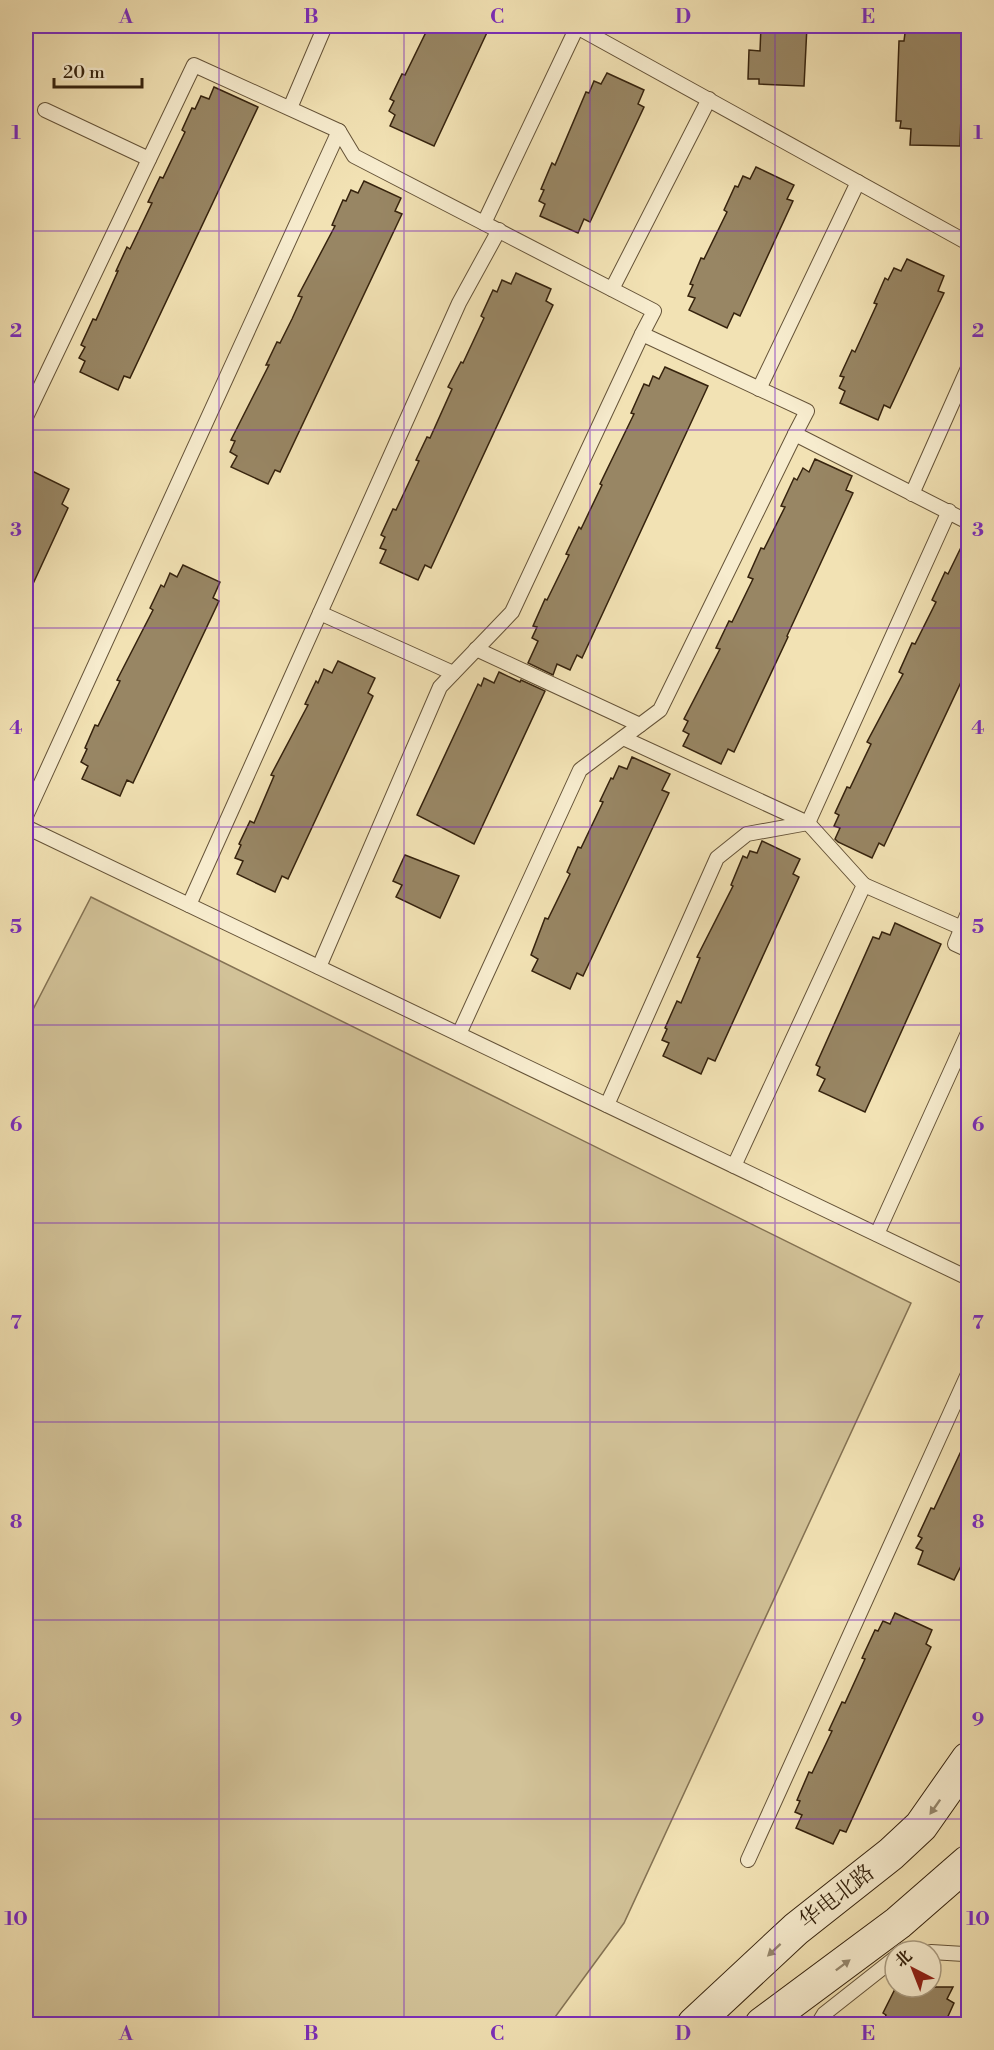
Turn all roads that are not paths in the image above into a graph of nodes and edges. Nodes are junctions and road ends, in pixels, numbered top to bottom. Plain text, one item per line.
1 (325, 26) edge
2 (709, 99) junction
3 (290, 108) junction
4 (45, 110) dead end
5 (339, 131) junction
6 (149, 159) junction
7 (858, 182) junction
8 (484, 223) junction
9 (499, 230) junction
10 (969, 243) edge
11 (612, 289) junction
12 (642, 334) junction
13 (969, 368) edge
14 (759, 389) junction
15 (26, 417) edge
16 (795, 434) junction
17 (912, 494) junction
18 (949, 511) junction
19 (969, 522) edge
20 (320, 613) junction
21 (476, 649) junction
22 (453, 673) junction
23 (640, 725) junction
24 (623, 738) junction
25 (26, 816) edge
26 (808, 823) junction
27 (26, 827) edge
28 (864, 885) junction
29 (189, 905) junction
30 (969, 914) edge
31 (962, 928) junction
32 (969, 950) edge
33 (319, 967) junction
34 (969, 1033) edge
35 (459, 1034) junction
36 (607, 1105) junction
37 (734, 1166) junction
38 (877, 1234) junction
39 (969, 1278) edge
40 (969, 1374) edge
41 (969, 1759) edge
42 (748, 1860) dead end
43 (969, 1862) edge
44 (943, 1953) edge
45 (969, 1957) edge
46 (883, 1967) edge
47 (694, 2025) edge
48 (762, 2025) edge
49 (818, 2025) edge

1 - 3 lane
2 - 7 lane
2 - 8 lane
2 - 11 lane
3 - 5 lane
3 - 6 lane
4 - 6 lane
5 - 8 lane
5 - 25 lane
6 - 15 lane
7 - 10 lane
7 - 14 lane
8 - 9 lane
9 - 11 lane
9 - 20 lane
11 - 12 lane
12 - 14 lane
12 - 21 lane
13 - 17 lane
14 - 16 lane
16 - 17 lane
16 - 23 lane
17 - 18 lane
18 - 19 lane
18 - 26 lane
20 - 22 lane
20 - 29 lane
21 - 22 lane
21 - 23 lane
22 - 33 lane
23 - 24 lane
24 - 26 lane
24 - 35 lane
26 - 28 lane
26 - 36 lane
27 - 29 lane
28 - 31 lane
28 - 37 lane
29 - 33 lane
30 - 31 lane
31 - 32 lane
33 - 35 lane
34 - 38 lane
35 - 36 lane
36 - 37 lane
37 - 38 lane
38 - 39 lane
40 - 42 lane
41 -> 47 main road, 华电北路
48 -> 43 main road
44 - 45 lane
46 - 49 lane

